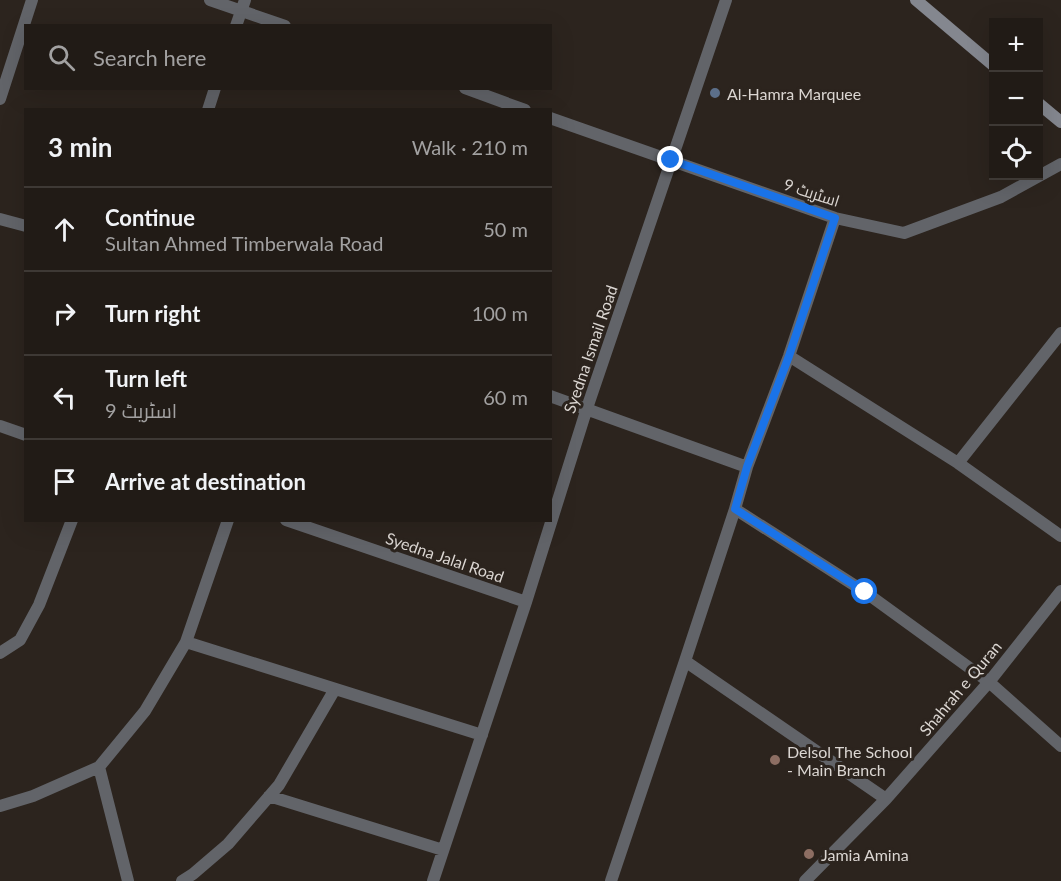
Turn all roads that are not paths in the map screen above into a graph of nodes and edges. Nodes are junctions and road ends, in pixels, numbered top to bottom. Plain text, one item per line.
1 (32, 0) edge
2 (210, 0) edge
3 (726, 0) edge
4 (916, 0) edge
5 (243, 5) edge
6 (24, 24) edge
7 (237, 24) edge
8 (281, 24) edge
9 (24, 25) edge
10 (989, 63) edge
11 (214, 90) edge
12 (470, 90) edge
13 (0, 99) edge
14 (1043, 107) edge
15 (209, 108) edge
16 (520, 108) edge
17 (552, 119) edge
18 (1061, 122) edge
19 (671, 160) junction
20 (1061, 164) edge
21 (835, 218) junction
22 (0, 219) edge
23 (24, 225) edge
24 (1061, 333) edge
25 (789, 356) junction
26 (552, 397) edge
27 (587, 408) junction
28 (0, 426) edge
29 (24, 434) edge
30 (958, 463) junction
31 (747, 467) junction
32 (735, 509) junction
33 (552, 519) edge
34 (71, 522) edge
35 (227, 522) edge
36 (292, 522) edge
37 (551, 522) edge
38 (1061, 536) edge
39 (1061, 591) edge
40 (526, 602) junction
41 (186, 642) junction
42 (0, 653) edge
43 (685, 662) junction
44 (988, 682) junction
45 (335, 689) junction
46 (482, 735) junction
47 (1061, 746) edge
48 (99, 767) junction
49 (269, 796) junction
50 (886, 799) junction
51 (0, 806) edge
52 (443, 850) junction
53 (128, 881) edge
54 (182, 881) edge
55 (433, 881) edge
56 (611, 881) edge
57 (805, 881) edge

1 - 6 street
2 - 5 street
3 - 19 street, Syedna Ismail Road
4 - 10 street
5 - 7 street
5 - 8 street
9 - 13 street
11 - 15 street
12 - 16 street
14 - 18 street
17 - 19 street, اسٹریٹ 9
19 - 21 street, اسٹریٹ 9
19 - 27 street, Syedna Ismail Road
20 - 21 street, اسٹریٹ 9
21 - 25 street
22 - 23 street
24 - 30 street
25 - 30 street
25 - 31 street
26 - 27 street
27 - 31 street
27 - 33 street, Syedna Ismail Road
28 - 29 street
30 - 38 street
31 - 32 street
32 - 43 street
32 - 44 street
34 - 42 street
35 - 41 street
36 - 40 street, Syedna Jalal Road
37 - 40 street, Syedna Ismail Road
39 - 44 street, Shahrah e Quran
40 - 46 street, Syedna Ismail Road
41 - 45 street
41 - 48 street
43 - 50 street
43 - 56 street
44 - 47 street
44 - 50 street, Shahrah e Quran
45 - 46 street
45 - 49 street
46 - 52 street, Syedna Ismail Road
48 - 51 street
48 - 53 street
49 - 52 street
49 - 54 street
50 - 57 street, Shahrah e Quran
52 - 55 street, Syedna Ismail Road

